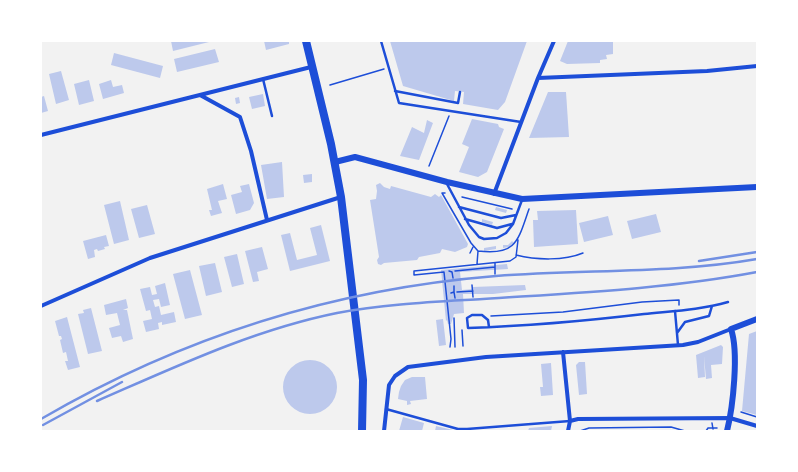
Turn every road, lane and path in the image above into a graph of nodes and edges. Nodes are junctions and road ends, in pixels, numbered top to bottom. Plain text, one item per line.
1 (306, 41) edge
2 (381, 41) edge
3 (554, 41) edge
4 (757, 66) edge
5 (311, 67) junction
6 (387, 68) junction
7 (538, 78) junction
8 (263, 79) junction
9 (330, 85) dead end
10 (395, 91) junction
11 (460, 92) dead end
12 (200, 95) junction
13 (451, 111) junction
14 (272, 116) dead end
15 (521, 122) junction
16 (41, 135) edge
17 (335, 162) junction
18 (429, 166) dead end
19 (447, 182) junction
20 (757, 187) edge
21 (494, 194) junction
22 (341, 197) junction
23 (462, 197) dead end
24 (522, 199) junction
25 (459, 207) junction
26 (512, 209) dead end
27 (516, 215) junction
28 (465, 219) junction
29 (267, 220) junction
30 (513, 224) junction
31 (518, 240) dead end
32 (473, 247) dead end
33 (478, 251) dead end
34 (470, 253) dead end
35 (583, 253) dead end
36 (516, 254) junction
37 (495, 263) junction
38 (477, 264) junction
39 (495, 267) junction
40 (455, 271) dead end
41 (449, 272) dead end
42 (495, 274) dead end
43 (453, 278) dead end
44 (472, 285) dead end
45 (454, 286) dead end
46 (473, 291) junction
47 (454, 292) junction
48 (457, 292) dead end
49 (451, 293) dead end
50 (473, 297) dead end
51 (455, 298) dead end
52 (728, 302) dead end
53 (41, 306) edge
54 (712, 306) junction
55 (675, 311) junction
56 (680, 311) junction
57 (491, 316) dead end
58 (454, 318) dead end
59 (757, 319) edge
60 (462, 325) dead end
61 (489, 327) junction
62 (731, 329) junction
63 (677, 333) junction
64 (678, 345) junction
65 (463, 346) dead end
66 (455, 347) dead end
67 (450, 348) dead end
68 (563, 352) junction
69 (386, 409) junction
70 (741, 412) dead end
71 (757, 417) edge
72 (730, 418) junction
73 (570, 421) junction
74 (757, 426) edge
75 (717, 428) dead end
76 (467, 430) edge
77 (362, 431) edge
78 (384, 431) edge
79 (568, 431) edge
80 (580, 431) edge
81 (685, 431) edge
82 (706, 431) edge
83 (726, 431) edge

1 - 5 highway
2 - 6 lane
3 - 7 street
4 - 7 street
5 - 8 street
5 - 17 highway
6 - 9 path
6 - 10 lane
7 - 15 street
8 - 12 street
8 - 14 lane
10 - 11 lane
10 - 13 lane
12 - 16 street
12 - 29 street
13 - 15 lane
13 - 18 path
15 - 21 street
17 - 19 street
17 - 22 highway
19 - 21 street
19 - 25 lane
20 - 24 street
21 - 24 street
22 - 29 street
22 - 77 highway
23 - 26 path
24 - 27 lane
25 - 27 lane
25 - 28 lane
27 - 30 lane
28 - 30 lane
28 - 30 lane
29 - 53 street
31 - 36 path
32 - 34 path
33 - 38 path
35 - 36 path
36 - 37 path
37 - 38 path
37 - 39 path
38 - 67 path
39 - 40 path
39 - 42 path
41 - 43 path
44 - 46 path
45 - 47 path
46 - 48 path
46 - 50 path
47 - 49 path
47 - 51 path
52 - 54 lane
54 - 56 lane
54 - 63 lane
55 - 56 lane
55 - 61 lane
55 - 63 lane
56 - 57 path
58 - 66 path
59 - 62 street
60 - 65 path
61 - 61 lane
62 - 64 street
62 - 72 street
63 - 64 lane
64 - 68 street
68 - 69 street
68 - 73 street
69 - 76 lane
69 - 78 street
70 - 71 path
72 - 73 street
72 - 74 street
72 - 83 street
73 - 76 lane
73 - 79 street
75 - 82 path
80 - 81 path

